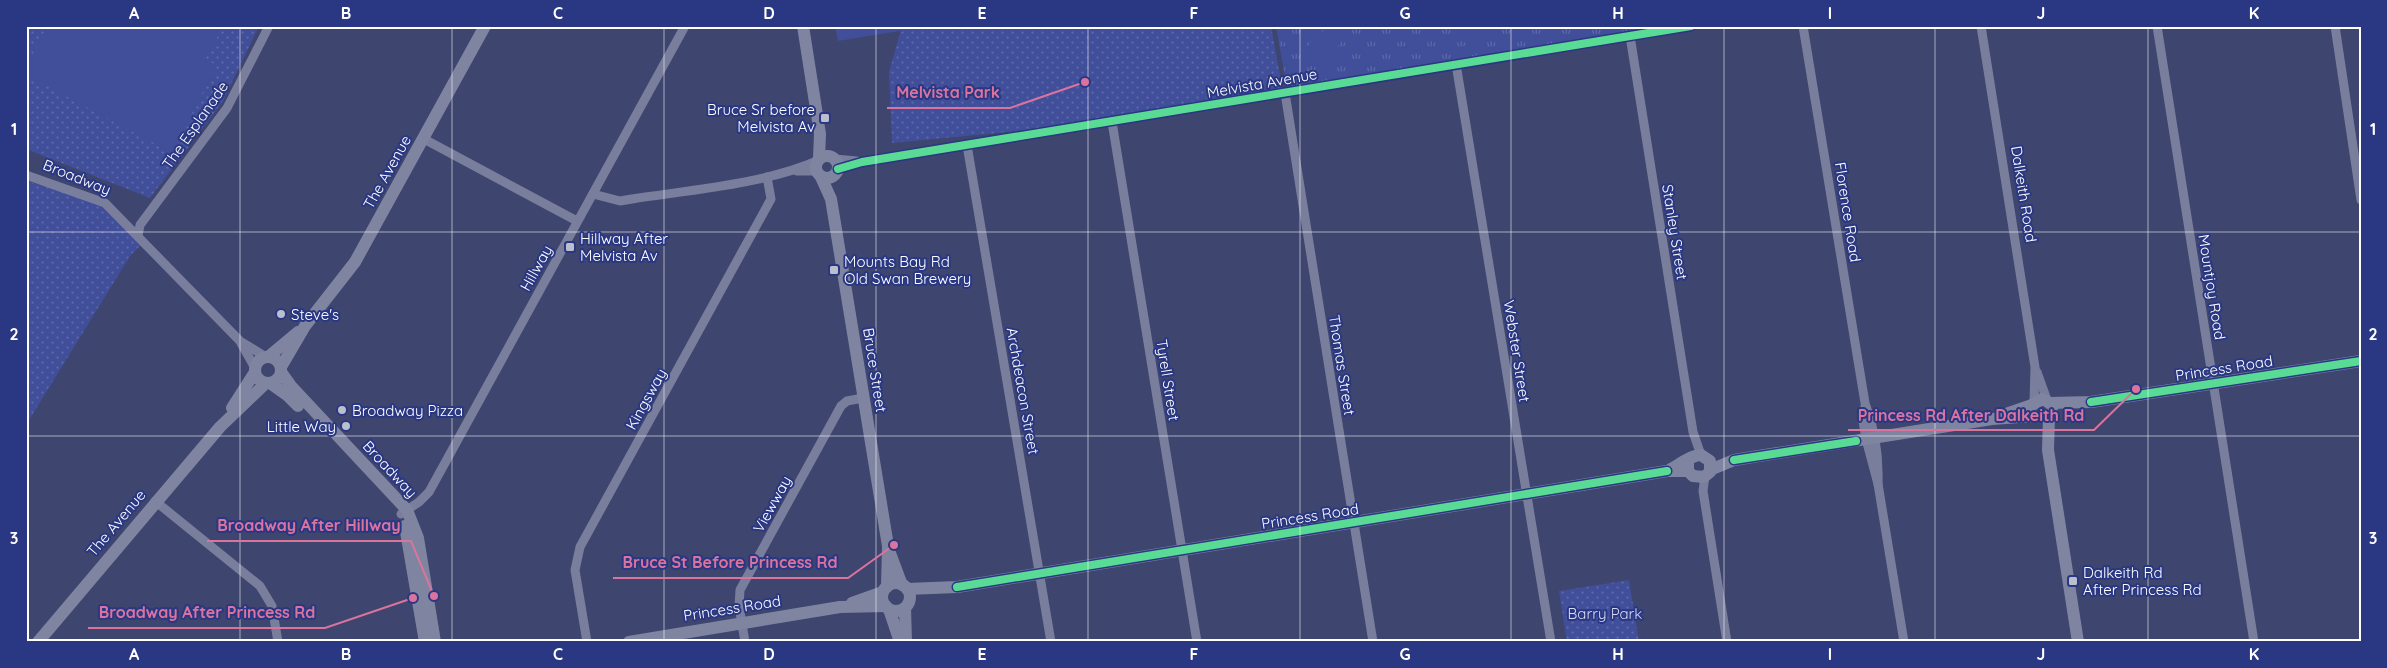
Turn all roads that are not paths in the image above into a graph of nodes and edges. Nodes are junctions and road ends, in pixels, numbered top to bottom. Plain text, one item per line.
1 (270, 26) edge
2 (485, 26) edge
3 (685, 26) edge
4 (803, 26) edge
5 (1691, 26) edge
6 (1803, 26) edge
7 (1981, 26) edge
8 (2156, 26) edge
9 (2335, 26) edge
10 (1630, 36) junction
11 (1456, 64) junction
12 (1284, 93) junction
13 (1112, 122) junction
14 (424, 139) junction
15 (967, 145) junction
16 (826, 166) junction
17 (26, 175) edge
18 (767, 177) junction
19 (593, 194) junction
20 (2361, 200) edge
21 (577, 220) junction
22 (138, 236) junction
23 (305, 326) junction
24 (240, 341) junction
25 (267, 357) junction
26 (2361, 361) edge
27 (255, 370) junction
28 (281, 370) junction
29 (268, 383) junction
30 (2213, 384) junction
31 (863, 398) junction
32 (2042, 410) junction
33 (220, 427) junction
34 (1870, 439) junction
35 (1698, 466) junction
36 (1527, 494) junction
37 (155, 502) junction
38 (404, 512) junction
39 (1353, 523) junction
40 (888, 546) junction
41 (1183, 551) junction
42 (1040, 574) junction
43 (905, 587) junction
44 (958, 587) junction
45 (885, 590) junction
46 (907, 605) junction
47 (840, 607) junction
48 (887, 608) junction
49 (742, 623) junction
50 (38, 642) edge
51 (278, 642) edge
52 (425, 642) edge
53 (435, 642) edge
54 (587, 642) edge
55 (629, 642) edge
56 (745, 642) edge
57 (900, 642) edge
58 (906, 642) edge
59 (1051, 642) edge
60 (1197, 642) edge
61 (1373, 642) edge
62 (1551, 642) edge
63 (1727, 642) edge
64 (1904, 642) edge
65 (2078, 642) edge
66 (2254, 642) edge

1 - 22 street, The Esplanade
2 - 14 street, The Avenue
3 - 19 street, Hillway
4 - 16 street, Bruce Street
5 - 10 street, Melvista Avenue
6 - 34 street, Florence Road
7 - 32 street, Dalkeith Road
8 - 30 street, Mountjoy Road
9 - 20 street
10 - 11 street, Melvista Avenue
10 - 35 street, Stanley Street
11 - 12 street, Melvista Avenue
11 - 36 street, Webster Street
12 - 13 street, Melvista Avenue
12 - 39 street, Thomas Street
13 - 15 street, Melvista Avenue
13 - 41 street, Tyrell Street
14 - 21 street
14 - 23 street, The Avenue
15 - 16 street, Melvista Avenue
15 - 42 street, Archdeacon Street
16 - 18 street, Melvista Avenue
16 - 31 street, Bruce Street
17 - 22 street, Broadway
18 - 19 street, Melvista Avenue
18 - 54 street, Kingsway
19 - 21 street, Hillway
21 - 38 street, Hillway
22 - 24 street, Broadway
23 - 25 street, The Avenue
23 - 28 street, The Avenue
24 - 25 street, Broadway
24 - 27 street, Broadway
25 - 27 street
25 - 28 street
26 - 30 street, Princess Road
27 - 29 street
27 - 33 street, The Avenue
28 - 29 street
28 - 38 street, Broadway
29 - 33 street, The Avenue
29 - 38 street, Broadway
30 - 32 street, Princess Road
30 - 66 street, Mountjoy Road
31 - 40 street, Bruce Street
31 - 49 street, Viewway
32 - 34 street, Princess Road
32 - 65 street, Dalkeith Road
33 - 37 street, The Avenue
34 - 35 street, Princess Road
34 - 64 street, Florence Road
35 - 36 street, Princess Road
35 - 63 street, Stanley Street
36 - 39 street, Princess Road
36 - 62 street, Webster Street
37 - 50 street, The Avenue
37 - 51 street
38 - 52 street, Broadway
38 - 53 street, Broadway
39 - 41 street, Princess Road
39 - 61 street, Thomas Street
40 - 43 street, Bruce Street
40 - 45 street, Bruce Street
41 - 42 street, Princess Road
41 - 60 street, Tyrell Street
42 - 44 street, Princess Road
42 - 59 street, Archdeacon Street
43 - 44 street, Princess Road
43 - 45 street
43 - 46 street
44 - 46 street, Princess Road
45 - 47 street, Princess Road
45 - 48 street
46 - 48 street
46 - 58 street
47 - 48 street, Princess Road
47 - 49 street, Princess Road
48 - 57 street
49 - 55 street, Princess Road
49 - 56 street, Viewway

